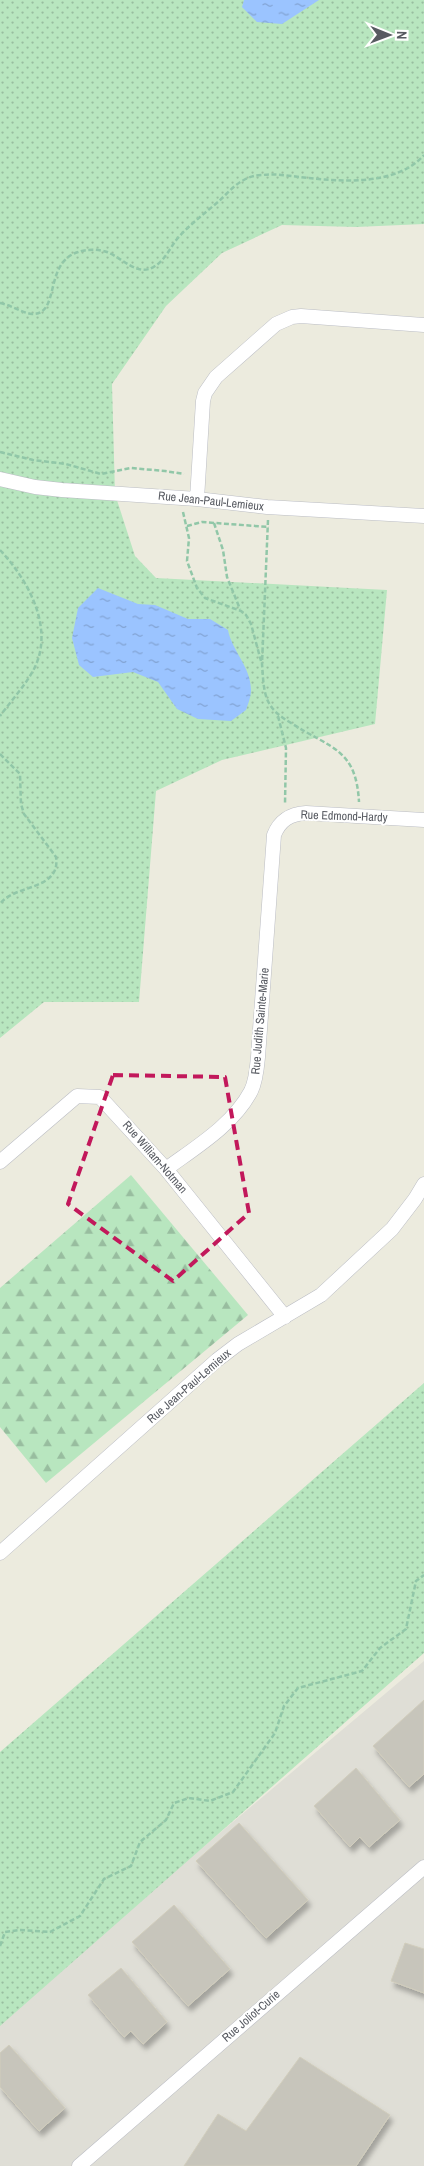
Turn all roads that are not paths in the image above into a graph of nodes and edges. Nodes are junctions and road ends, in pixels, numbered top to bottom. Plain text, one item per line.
1 (424, 325) edge
2 (0, 479) edge
3 (197, 498) junction
4 (424, 516) edge
5 (424, 820) edge
6 (274, 835) joint
7 (0, 1162) edge
8 (166, 1169) junction
9 (424, 1184) edge
10 (285, 1317) junction
11 (0, 1553) edge
12 (424, 1867) edge
13 (78, 2166) edge

1 - 3 street
2 - 3 street, Rue Jean-Paul-Lemieux
3 - 4 street, Rue Jean-Paul-Lemieux
5 - 6 street, Rue Edmond-Hardy
6 - 8 street, Rue Judith Sainte-Marie
7 - 8 street, Rue William-Notman
8 - 10 street, Rue William-Notman
9 - 10 street, Rue Jean-Paul-Lemieux
10 - 11 street, Rue Jean-Paul-Lemieux
12 - 13 street, Rue Joliot-Curie

